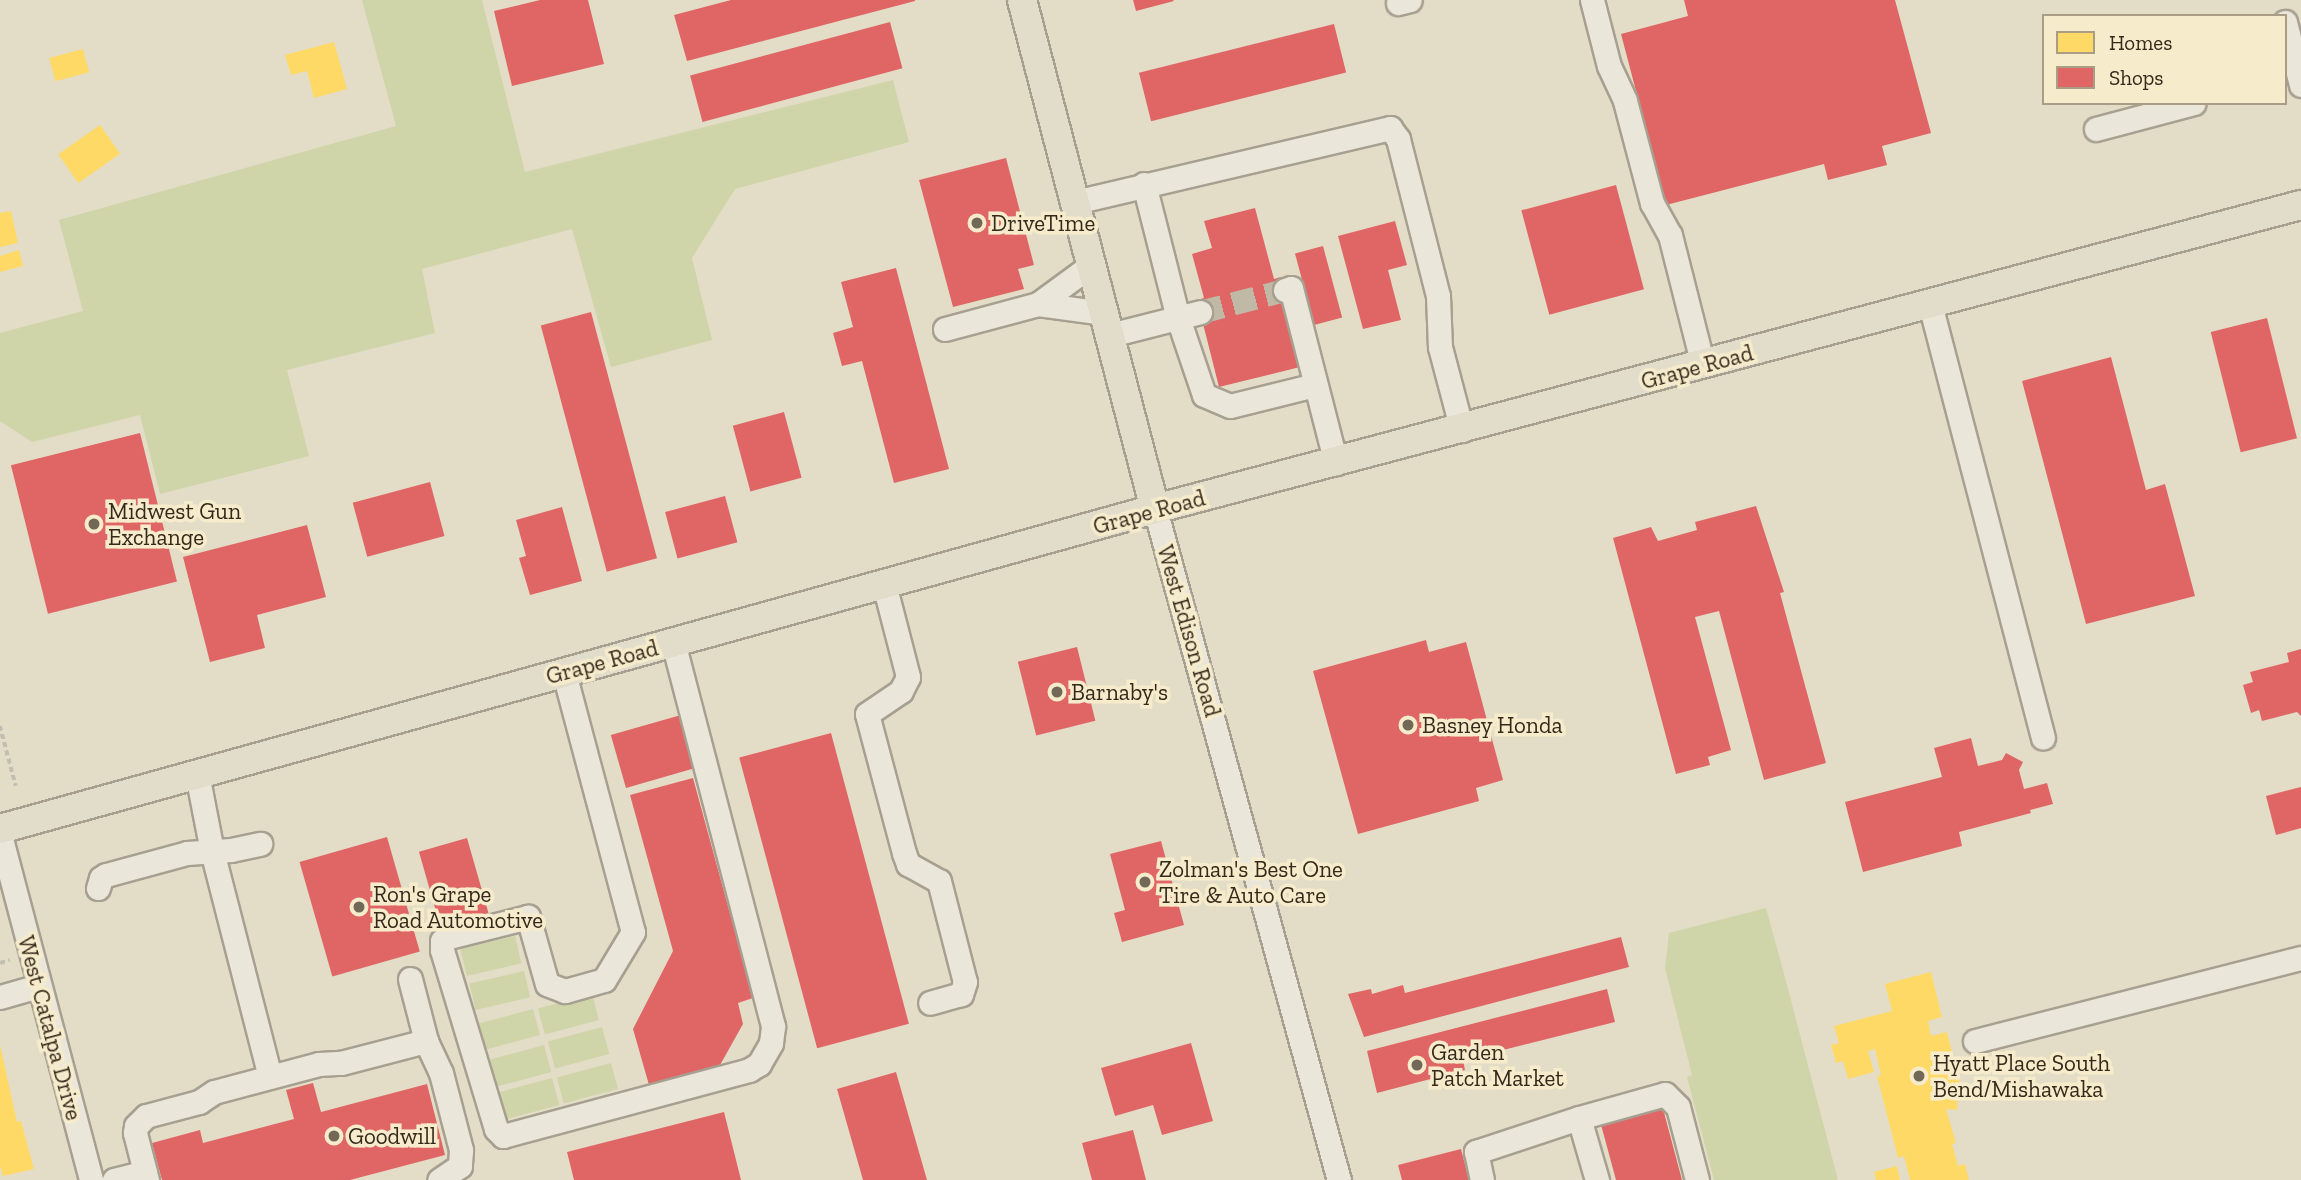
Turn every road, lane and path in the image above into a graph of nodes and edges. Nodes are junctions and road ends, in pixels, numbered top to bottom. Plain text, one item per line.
1 (1022, 0) edge
2 (1592, 0) edge
3 (2287, 32) edge
4 (2296, 79) edge
5 (2186, 105) edge
6 (2095, 129) dead end
7 (1144, 184) junction
8 (1075, 202) junction
9 (2301, 205) edge
10 (1091, 265) junction
11 (1285, 290) dead end
12 (1038, 304) junction
13 (1930, 304) junction
14 (1189, 315) junction
15 (1107, 324) junction
16 (945, 329) dead end
17 (1703, 365) junction
18 (1315, 385) junction
19 (1462, 430) junction
20 (1336, 463) junction
21 (1155, 509) junction
22 (884, 584) junction
23 (673, 643) junction
24 (564, 673) junction
25 (0, 726) edge
26 (2043, 738) dead end
27 (197, 774) junction
28 (16, 786) dead end
29 (0, 829) edge
30 (0, 835) edge
31 (260, 844) dead end
32 (212, 851) junction
33 (98, 888) dead end
34 (2301, 958) edge
35 (10, 960) dead end
36 (0, 962) edge
37 (410, 979) dead end
38 (38, 986) junction
39 (0, 997) edge
40 (930, 1003) dead end
41 (426, 1041) junction
42 (1975, 1041) dead end
43 (270, 1077) junction
44 (1579, 1118) junction
45 (146, 1176) edge
46 (91, 1180) edge
47 (114, 1180) edge
48 (439, 1180) edge
49 (1339, 1180) edge
50 (1482, 1180) edge
51 (1597, 1180) edge
52 (1697, 1180) edge

1 - 8 main road, West Edison Road
2 - 17 street
3 - 4 street
5 - 6 street
7 - 8 street
7 - 14 street
7 - 19 street
8 - 10 main road, West Edison Road
9 - 13 main road, Grape Road
10 - 12 street
10 - 15 main road, West Edison Road
11 - 18 street
12 - 15 street
12 - 16 street
13 - 17 main road, Grape Road
13 - 26 street
14 - 15 street
14 - 18 street
15 - 21 main road, West Edison Road
17 - 19 main road, Grape Road
18 - 20 street
19 - 20 main road, Grape Road
20 - 21 main road, Grape Road
21 - 22 main road, Grape Road
21 - 49 street, West Edison Road
22 - 23 main road, Grape Road
22 - 40 street
23 - 24 main road, Grape Road
23 - 24 street
24 - 27 main road, Grape Road
25 - 28 path
27 - 29 main road, Grape Road
27 - 32 street
30 - 38 street, West Catalpa Drive
31 - 32 street
32 - 33 street
32 - 43 street
34 - 42 street
35 - 36 path
37 - 41 street
38 - 39 street
38 - 46 street, West Catalpa Drive
41 - 43 street
41 - 48 street
43 - 45 street
44 - 50 street
44 - 51 street
44 - 52 street
45 - 47 street

